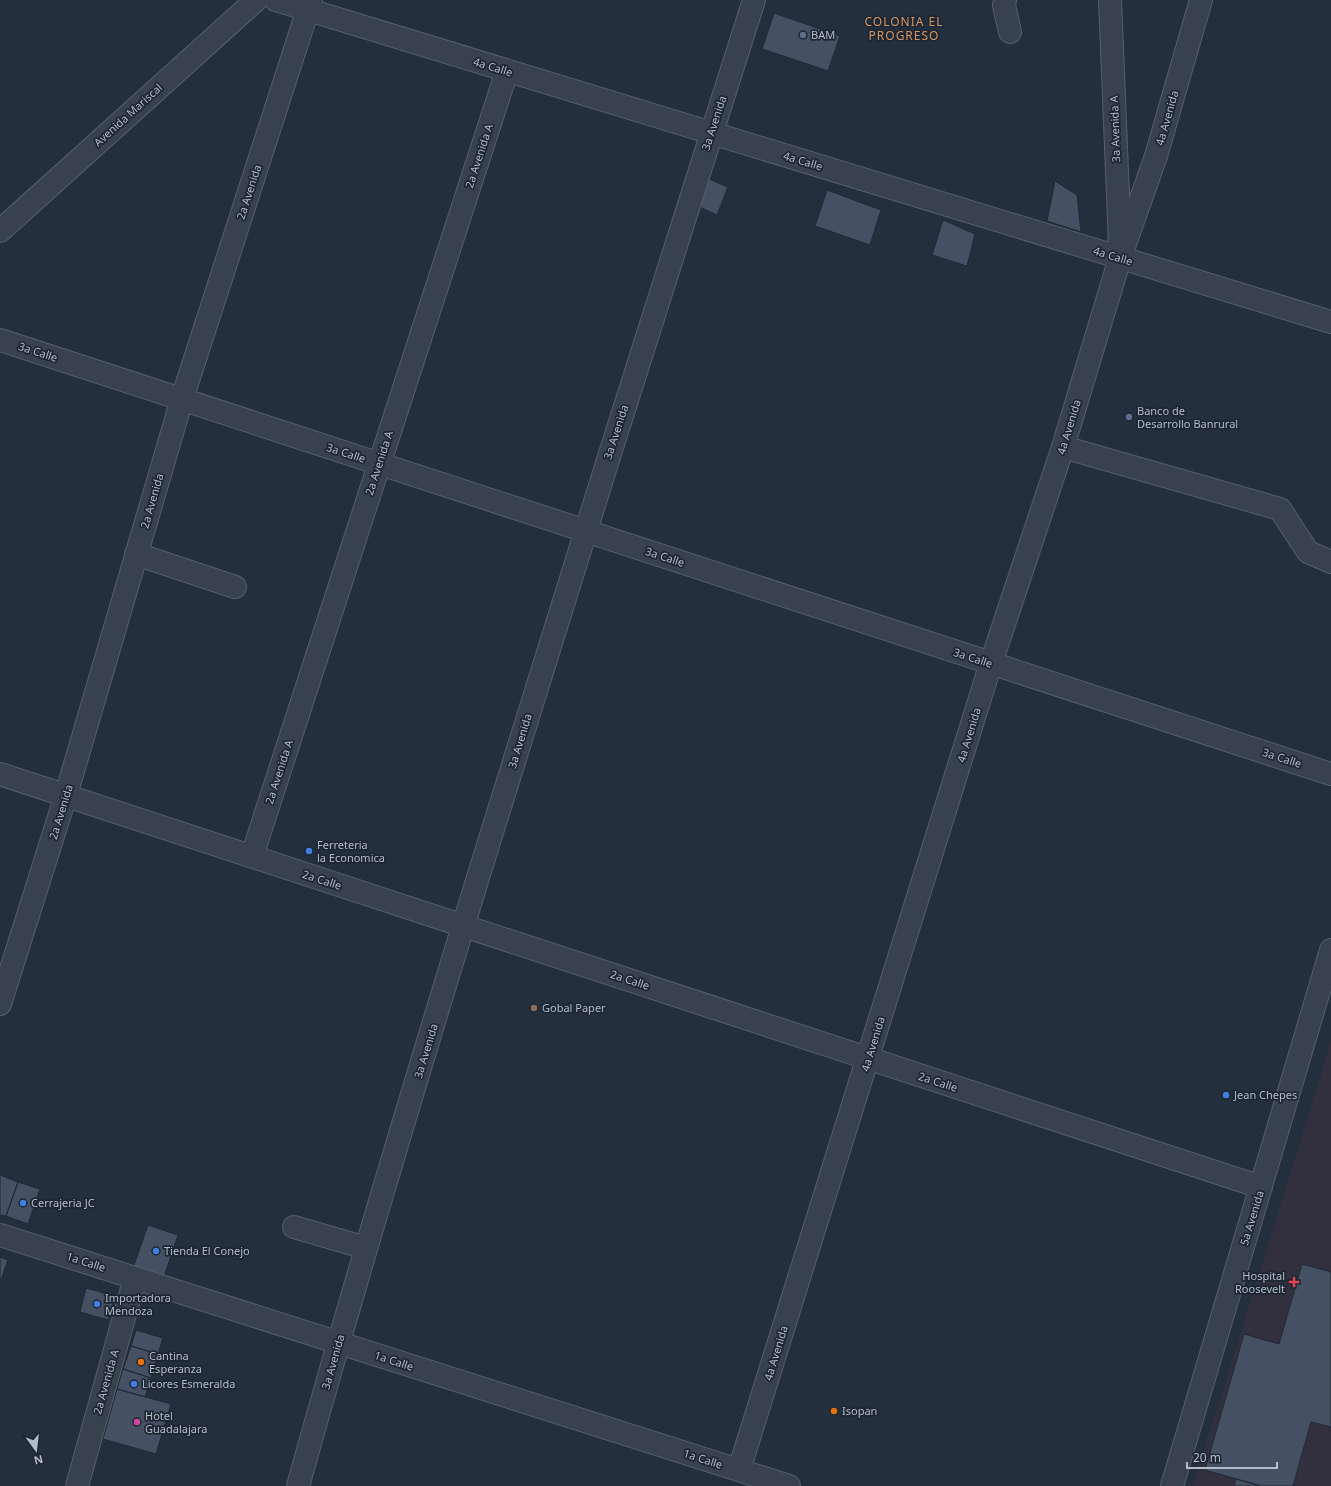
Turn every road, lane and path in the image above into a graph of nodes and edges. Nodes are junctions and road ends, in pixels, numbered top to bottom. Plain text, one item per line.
1 (256, 0) edge
2 (276, 0) edge
3 (754, 0) edge
4 (1005, 0) edge
5 (1110, 0) edge
6 (1201, 0) edge
7 (309, 5) edge
8 (1010, 32) dead end
9 (507, 71) junction
10 (711, 133) junction
11 (0, 231) edge
12 (1120, 258) junction
13 (1331, 322) edge
14 (0, 340) edge
15 (182, 399) junction
16 (1063, 447) junction
17 (379, 463) junction
18 (585, 531) junction
19 (136, 554) junction
20 (1331, 562) edge
21 (235, 587) dead end
22 (991, 663) junction
23 (0, 774) edge
24 (1331, 774) edge
25 (66, 795) junction
26 (252, 856) junction
27 (464, 926) junction
28 (1331, 950) edge
29 (0, 1004) edge
30 (869, 1059) junction
31 (1261, 1188) junction
32 (294, 1226) dead end
33 (0, 1235) edge
34 (366, 1248) junction
35 (135, 1278) junction
36 (338, 1343) junction
37 (739, 1470) junction
38 (77, 1486) edge
39 (298, 1486) edge
40 (789, 1486) edge
41 (1172, 1486) edge

1 - 11 street, Avenida Mariscal
2 - 7 street, 4a Calle
3 - 10 street, 3a Avenida
4 - 8 street
5 - 12 street, 3a Avenida A
6 - 12 street, 4a Avenida
7 - 9 street, 4a Calle
7 - 15 street, 2a Avenida
9 - 10 street, 4a Calle
9 - 17 street, 2a Avenida A
10 - 12 street, 4a Calle
10 - 18 street, 3a Avenida
12 - 13 street, 4a Calle
12 - 16 street, 4a Avenida
14 - 15 street, 3a Calle
15 - 17 street, 3a Calle
15 - 19 street, 2a Avenida
16 - 20 street
16 - 22 street, 4a Avenida
17 - 18 street, 3a Calle
17 - 26 street, 2a Avenida A
18 - 22 street, 3a Calle
18 - 27 street, 3a Avenida
19 - 21 street
19 - 25 street, 2a Avenida
22 - 24 street, 3a Calle
22 - 30 street, 4a Avenida
23 - 25 street, 2a Calle
25 - 26 street, 2a Calle
25 - 29 street, 2a Avenida
26 - 27 street, 2a Calle
27 - 30 street, 2a Calle
27 - 34 street, 3a Avenida
28 - 31 street, 5a Avenida
30 - 31 street, 2a Calle
30 - 37 street, 4a Avenida
31 - 41 street, 5a Avenida
32 - 34 street
33 - 35 street, 1a Calle
34 - 36 street, 3a Avenida
35 - 36 street, 1a Calle
35 - 38 street, 2a Avenida A
36 - 37 street, 1a Calle
36 - 39 street, 3a Avenida
37 - 40 street, 1a Calle

